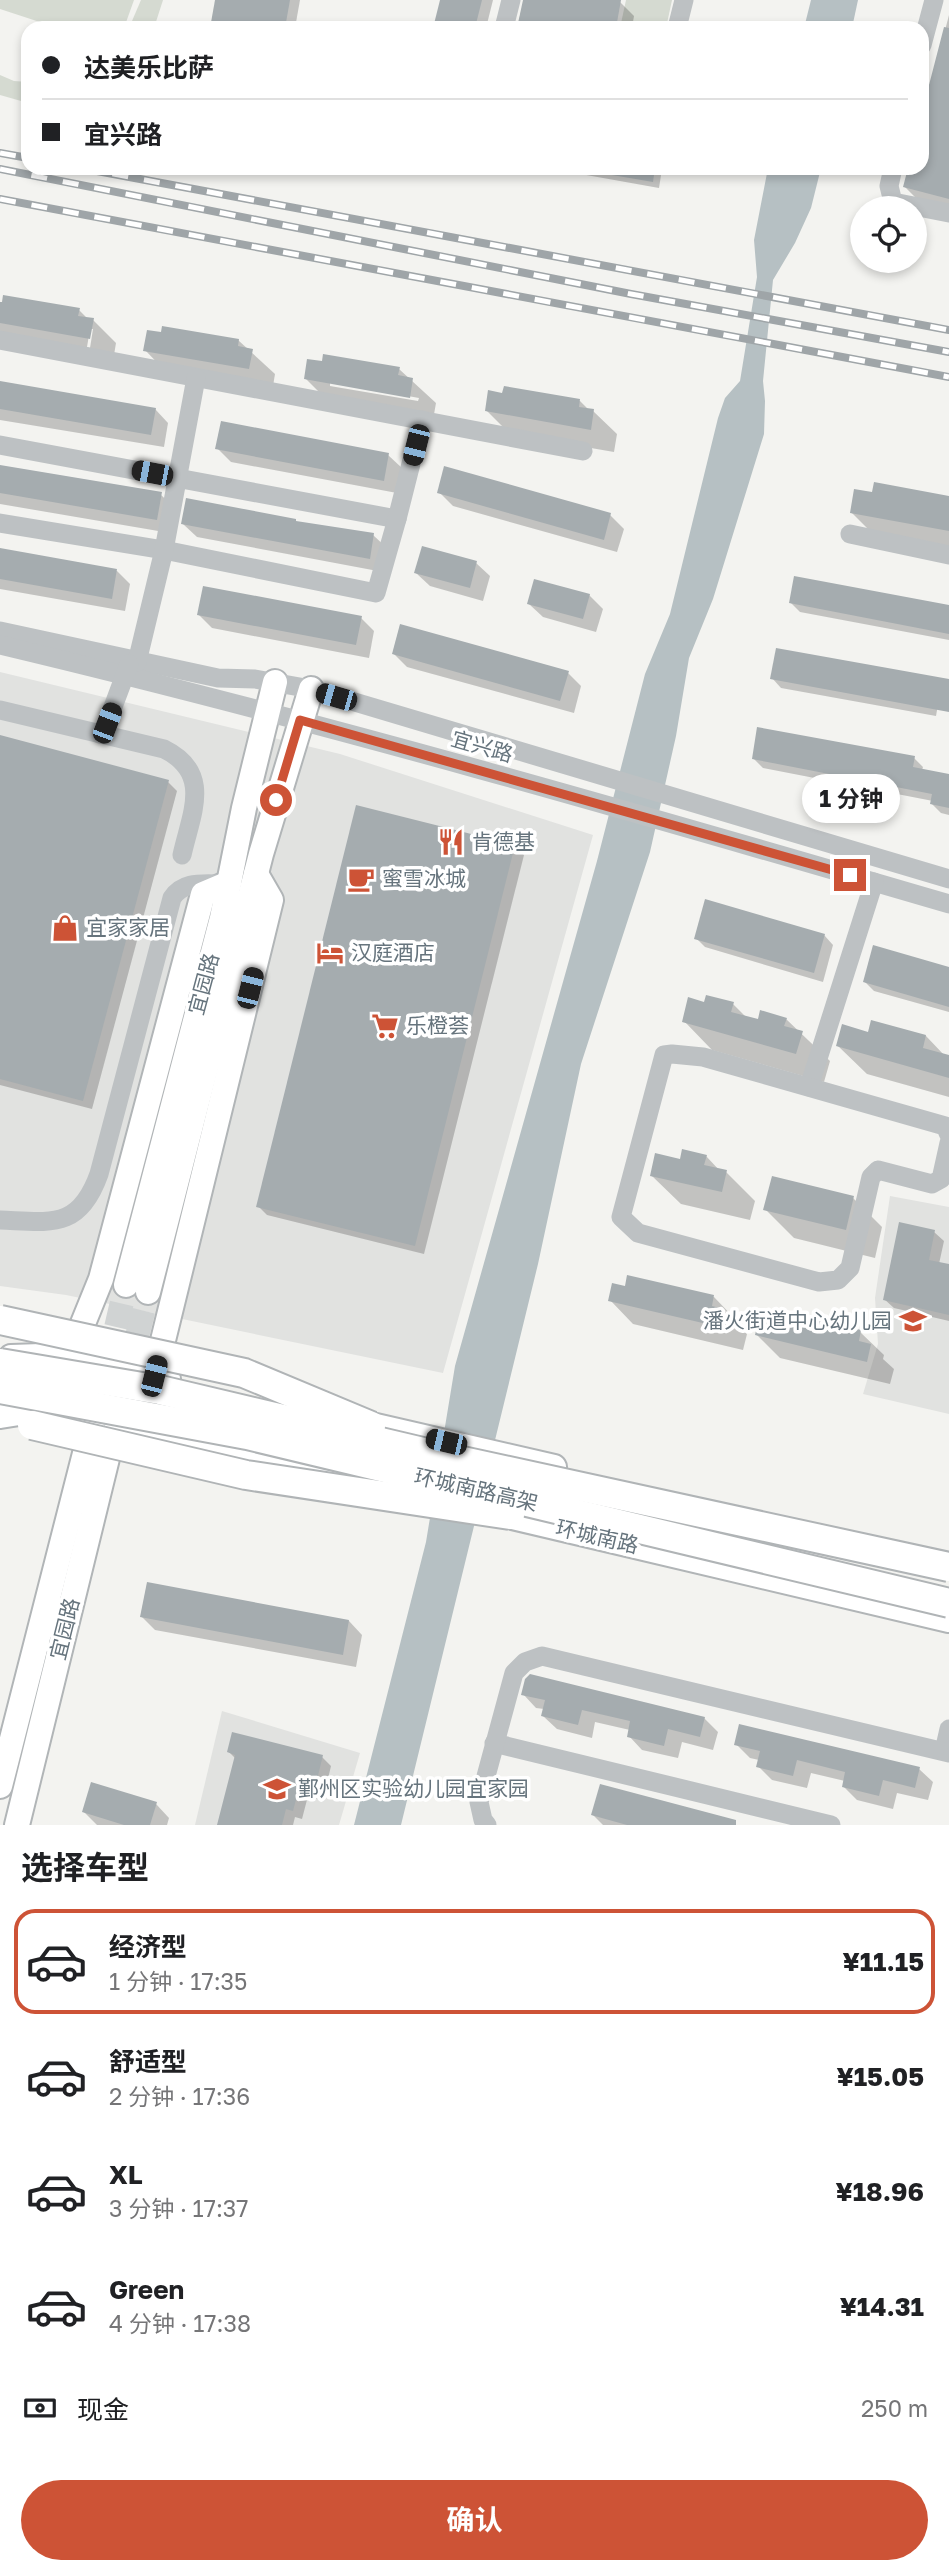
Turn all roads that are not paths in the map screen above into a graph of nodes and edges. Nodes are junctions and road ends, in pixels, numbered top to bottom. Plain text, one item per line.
1 (511, 0) edge
2 (684, 0) edge
3 (934, 0) edge
4 (506, 21) edge
5 (679, 21) edge
6 (928, 21) edge
7 (891, 175) edge
8 (949, 213) edge
9 (0, 340) edge
10 (196, 378) junction
11 (422, 421) junction
12 (0, 445) edge
13 (583, 451) dead end
14 (177, 478) junction
15 (397, 519) junction
16 (0, 523) edge
17 (850, 534) dead end
18 (164, 550) junction
19 (949, 555) edge
20 (0, 631) edge
21 (0, 645) edge
22 (130, 666) junction
23 (275, 682) junction
24 (311, 690) junction
25 (0, 710) edge
26 (268, 712) junction
27 (300, 720) junction
28 (100, 734) junction
29 (182, 855) dead end
30 (256, 874) junction
31 (949, 879) edge
32 (874, 882) junction
33 (229, 883) junction
34 (949, 904) edge
35 (809, 1087) junction
36 (949, 1135) edge
37 (949, 1143) edge
38 (0, 1220) edge
39 (0, 1320) edge
40 (0, 1342) edge
41 (71, 1355) junction
42 (0, 1357) edge
43 (0, 1363) edge
44 (154, 1376) junction
45 (0, 1388) edge
46 (0, 1399) edge
47 (63, 1404) junction
48 (0, 1413) edge
49 (0, 1426) edge
50 (444, 1457) junction
51 (695, 1542) junction
52 (949, 1557) edge
53 (949, 1567) edge
54 (949, 1603) edge
55 (949, 1620) edge
56 (949, 1729) edge
57 (494, 1743) junction
58 (946, 1752) edge
59 (0, 1786) edge
60 (17, 1825) edge
61 (487, 1825) edge
62 (831, 1825) edge

1 - 4 street
2 - 5 street
3 - 6 street
7 - 8 street
9 - 10 street
10 - 11 street
10 - 14 street
11 - 13 street
11 - 15 street
12 - 14 street
14 - 15 street
14 - 18 street
15 - 18 street
16 - 18 street
17 - 19 street
18 - 22 street
20 - 22 street, 宜兴路
21 - 22 street, 宜兴路
22 - 23 street, 宜兴路
22 - 26 street, 宜兴路
22 - 28 street
23 - 24 street, 宜兴路
23 - 26 main road, 宜园路
24 - 27 main road, 宜园路
24 - 31 street, 宜兴路
25 - 28 street
26 - 27 street, 宜兴路
26 - 33 main road, 宜园路
27 - 30 main road, 宜园路
27 - 32 street, 宜兴路
28 - 29 street
30 - 33 main road, 宜园路
30 - 44 main road
32 - 34 street, 宜兴路
32 - 35 street
33 - 38 street
33 - 41 main road
35 - 36 street
35 - 37 street
39 - 50 highway, bridge
40 - 41 main road
41 - 42 main road
41 - 44 main road
43 - 50 highway, 环城南路高架, bridge
44 - 52 main road
45 - 51 highway, 环城南路高架, bridge
46 - 47 main road, 环城南路
47 - 48 highway
47 - 55 main road, 环城南路
49 - 51 highway, bridge
50 - 53 highway, 环城南路高架, bridge
51 - 54 highway, 环城南路高架, bridge
56 - 58 street
57 - 58 street
57 - 61 street
57 - 62 street
59 - 60 main road, 宜园路

